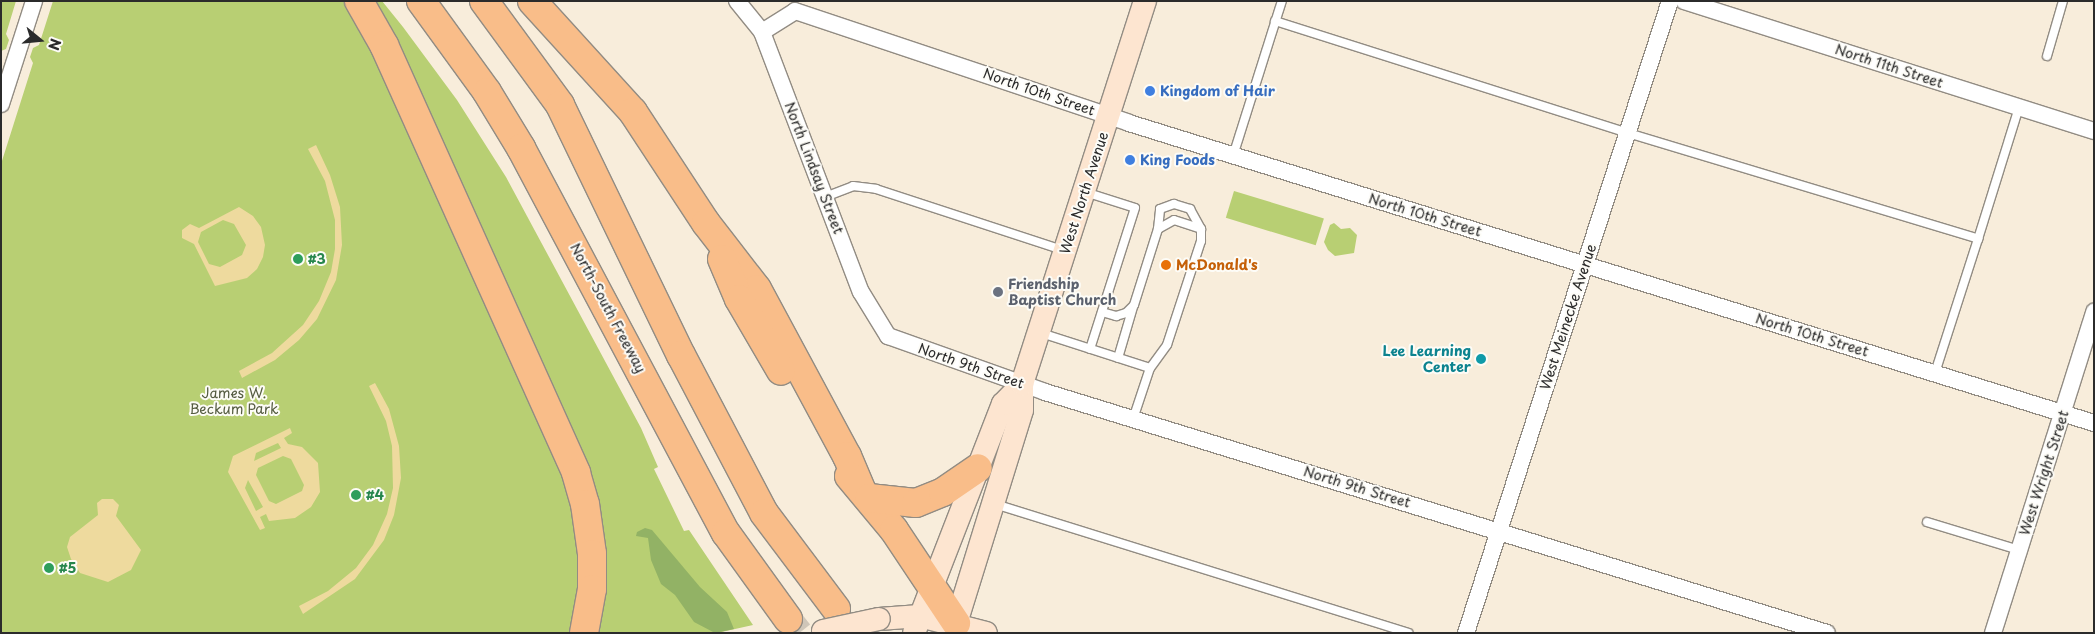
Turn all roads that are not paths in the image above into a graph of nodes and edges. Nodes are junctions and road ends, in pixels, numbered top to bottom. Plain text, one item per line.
1 (34, 1) edge
2 (359, 1) edge
3 (421, 1) edge
4 (484, 1) edge
5 (532, 1) edge
6 (737, 1) edge
7 (1145, 1) edge
8 (1282, 1) edge
9 (1670, 1) edge
10 (1684, 1) edge
11 (2063, 1) edge
12 (796, 6) edge
13 (1275, 21) junction
14 (762, 32) junction
15 (2047, 56) dead end
16 (1, 104) edge
17 (2019, 107) junction
18 (1108, 116) junction
19 (2094, 131) edge
20 (1628, 133) junction
21 (1233, 156) junction
22 (1084, 192) junction
23 (825, 196) junction
24 (1158, 229) junction
25 (1201, 229) junction
26 (1978, 239) junction
27 (1065, 250) junction
28 (1585, 265) junction
29 (1134, 305) junction
30 (1102, 312) junction
31 (2094, 312) edge
32 (1039, 332) junction
33 (888, 336) joint
34 (1090, 349) junction
35 (1118, 358) junction
36 (1150, 368) junction
37 (1935, 372) junction
38 (1022, 384) junction
39 (2063, 413) junction
40 (1133, 419) junction
41 (2094, 423) edge
42 (978, 468) junction
43 (865, 493) junction
44 (994, 503) junction
45 (1927, 522) dead end
46 (1499, 532) junction
47 (2019, 550) junction
48 (931, 588) junction
49 (836, 609) dead end
50 (788, 619) tunnel mouth
51 (917, 624) edge
52 (954, 628) edge
53 (584, 633) edge
54 (812, 633) edge
55 (986, 633) edge
56 (1408, 633) edge
57 (1466, 633) edge
58 (1828, 633) edge
59 (1993, 633) edge

1 - 16 street
2 - 53 highway
3 - 50 highway, North-South Freeway
4 - 49 highway
5 - 43 highway
6 - 14 street, North Lindsay Street
7 - 18 main road, West North Avenue
8 - 13 lane
9 - 20 street, West Meinecke Avenue
10 - 17 street, North 11th Street
11 - 15 lane
12 - 14 street, North 10th Street
12 - 18 street, North 10th Street
13 - 20 lane
13 - 21 lane
14 - 23 street, North Lindsay Street
17 - 19 street, North 11th Street
17 - 26 lane
18 - 21 street, North 10th Street
18 - 22 main road, West North Avenue
20 - 26 lane
20 - 28 street, West Meinecke Avenue
21 - 28 street, North 10th Street
22 - 27 main road, West North Avenue
22 - 30 lane
23 - 27 lane
23 - 33 street, North Lindsay Street
24 - 25 lane
24 - 25 lane
24 - 29 lane
25 - 36 lane
26 - 37 lane
27 - 32 main road, West North Avenue
28 - 37 street, North 10th Street
28 - 46 street, West Meinecke Avenue
29 - 30 lane
29 - 35 lane
30 - 34 lane
31 - 39 street, West Wright Street
32 - 34 lane
32 - 38 main road, West North Avenue
33 - 38 street, North 9th Street
34 - 35 lane
35 - 36 lane
36 - 40 lane
37 - 39 street, North 10th Street
38 - 40 street, North 9th Street
38 - 42 main road, West North Avenue
38 - 44 main road, West North Avenue
39 - 41 street, North 10th Street
39 - 47 street, West Wright Street
40 - 46 street, North 9th Street
42 - 43 highway
42 - 48 main road, West North Avenue
43 - 48 highway
44 - 52 main road, West North Avenue
44 - 56 lane
45 - 47 lane
46 - 57 street, West Meinecke Avenue
46 - 58 street, North 9th Street
47 - 59 street, West Wright Street
48 - 51 main road, West North Avenue
48 - 52 highway
51 - 52 main road
51 - 54 main road, bridge
52 - 55 main road

